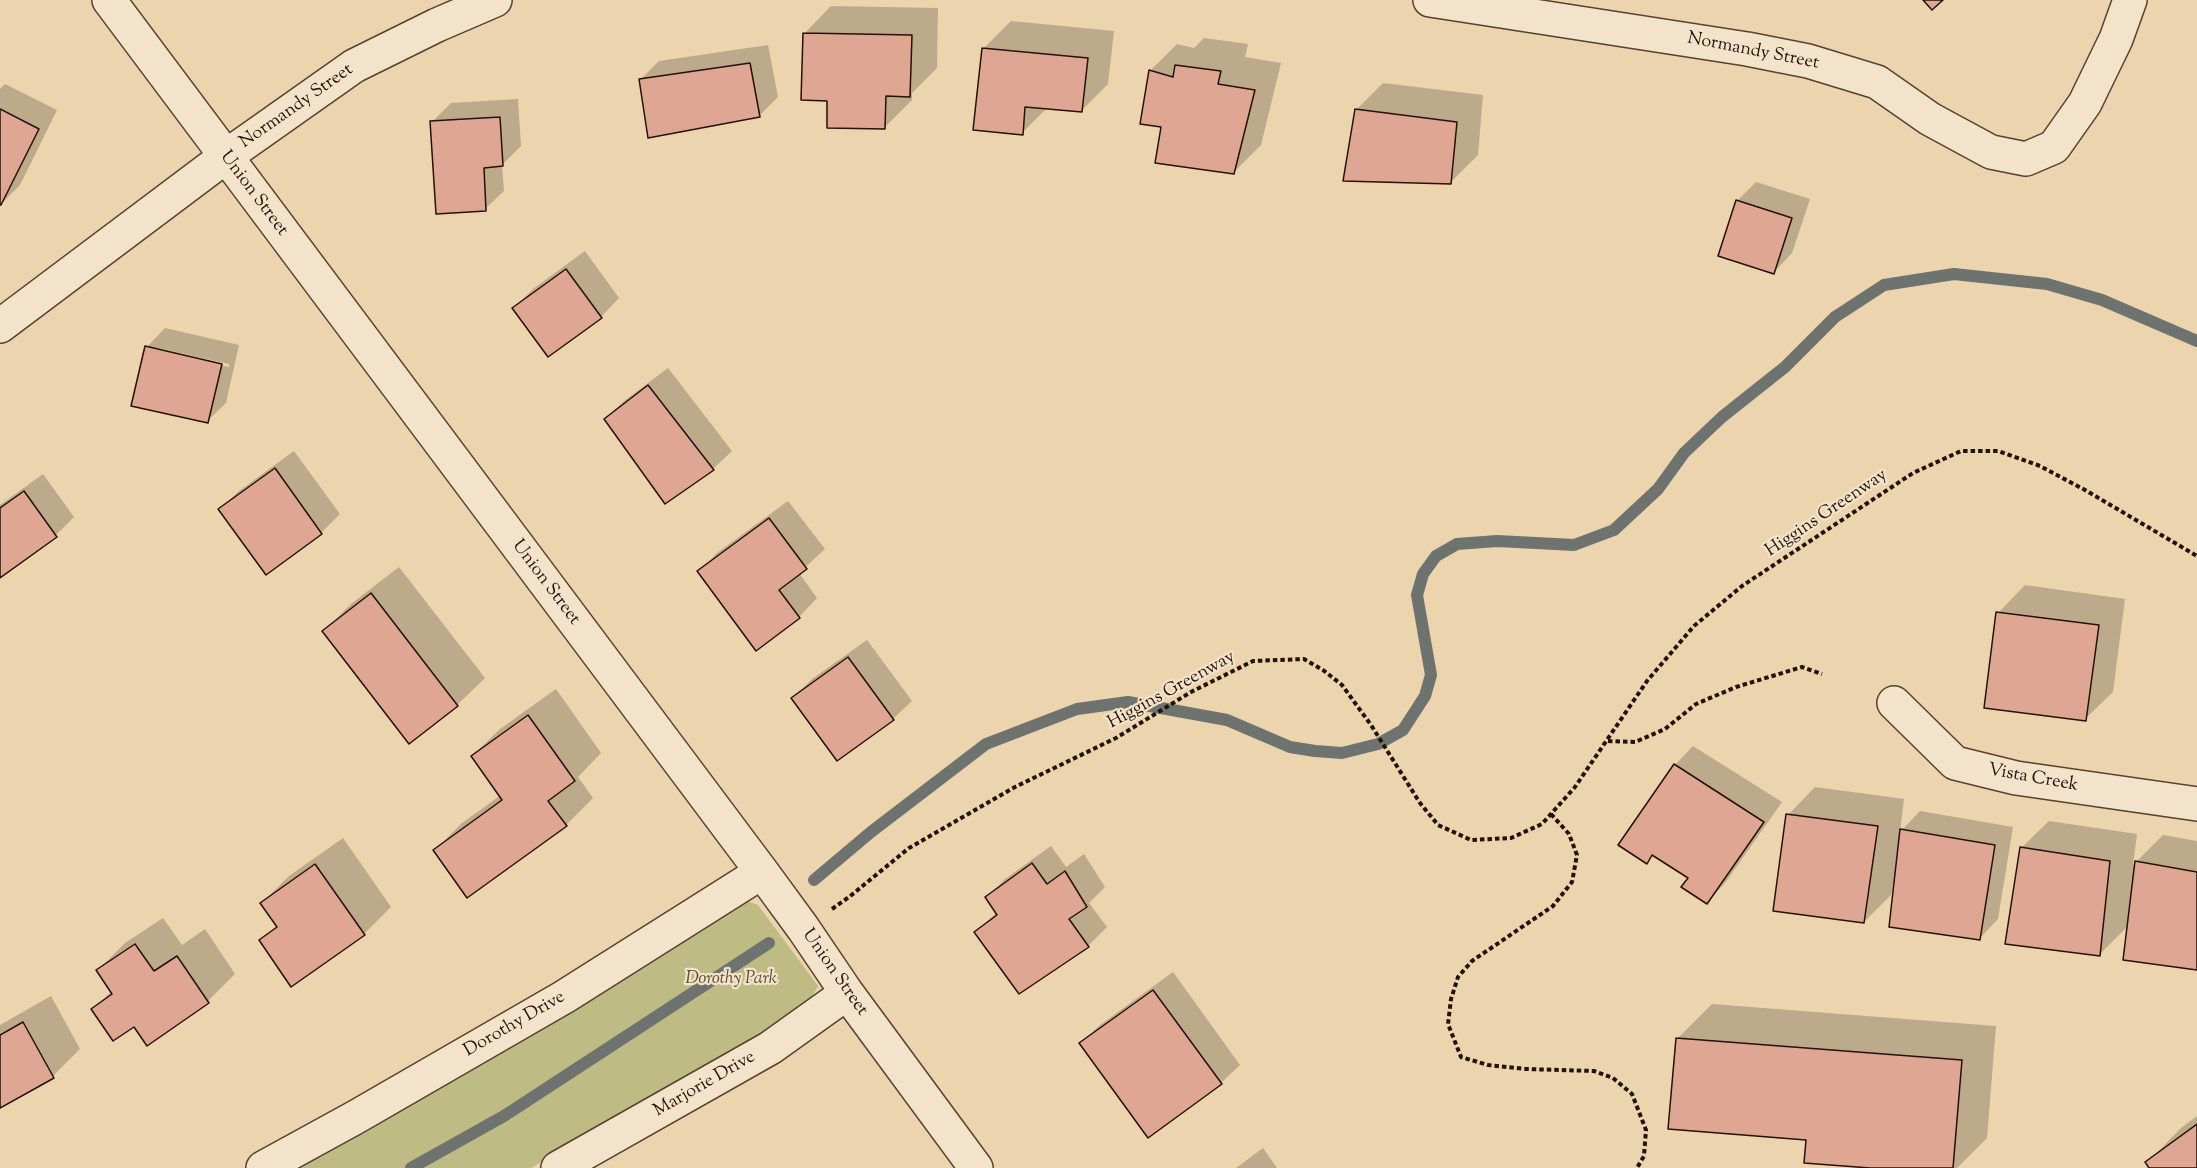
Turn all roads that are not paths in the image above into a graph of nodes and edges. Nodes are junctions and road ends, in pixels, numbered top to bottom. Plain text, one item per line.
1 (109, 0) edge
2 (495, 0) edge
3 (1430, 0) edge
4 (2130, 0) edge
5 (225, 157) junction
6 (0, 326) edge
7 (1894, 703) dead end
8 (2197, 804) edge
9 (762, 872) junction
10 (847, 993) junction
11 (262, 1168) edge
12 (558, 1168) edge
13 (976, 1168) edge

1 - 5 street, Union Street
2 - 5 street, Normandy Street
3 - 4 street, Normandy Street
5 - 6 street, Normandy Street
5 - 9 street, Union Street
7 - 8 street, Vista Creek
9 - 10 street, Union Street
9 - 11 street, Dorothy Drive
10 - 12 street, Marjorie Drive
10 - 13 street, Union Street

